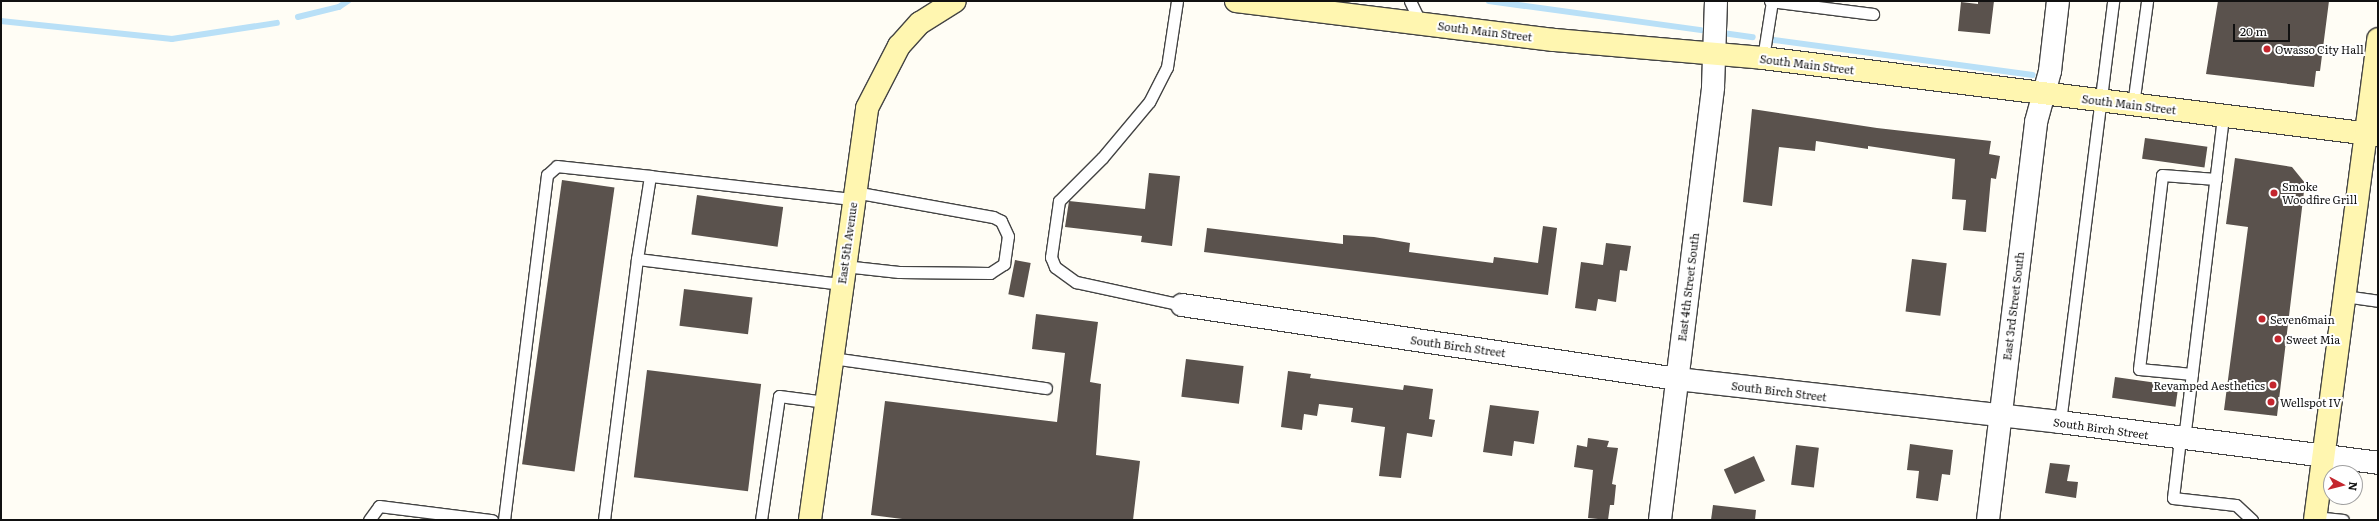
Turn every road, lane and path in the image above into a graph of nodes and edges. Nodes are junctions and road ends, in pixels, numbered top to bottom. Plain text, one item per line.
1 (955, 1) edge
2 (1177, 1) edge
3 (1236, 1) edge
4 (1410, 1) edge
5 (1716, 1) edge
6 (1771, 1) edge
7 (2058, 1) edge
8 (2114, 1) edge
9 (2148, 1) edge
10 (1874, 14) dead end
11 (1421, 24) junction
12 (2378, 39) edge
13 (1713, 53) junction
14 (1763, 58) junction
15 (2045, 94) junction
16 (2101, 101) junction
17 (2133, 105) junction
18 (2223, 116) junction
19 (2372, 134) edge
20 (650, 176) junction
21 (2216, 179) junction
22 (854, 195) junction
23 (637, 259) junction
24 (843, 275) junction
25 (2344, 296) junction
26 (2378, 301) edge
27 (1182, 305) joint
28 (832, 358) junction
29 (2192, 374) junction
30 (1677, 379) junction
31 (1046, 388) dead end
32 (826, 402) junction
33 (1998, 416) junction
34 (2060, 422) junction
35 (2182, 439) junction
36 (2322, 457) junction
37 (2378, 463) edge
38 (2315, 518) edge
39 (369, 520) edge
40 (492, 520) edge
41 (504, 520) edge
42 (604, 520) edge
43 (761, 520) edge
44 (810, 520) edge
45 (1660, 520) edge
46 (1988, 520) edge
47 (2252, 520) edge
48 (2343, 520) edge

1 - 22 street, East 5th Avenue
2 - 27 lane
3 - 11 street, South Main Street
4 - 11 lane
5 - 13 street, East 4th Street South
6 - 10 lane
6 - 14 lane
7 - 15 street, East 3rd Street South
8 - 16 lane
9 - 17 lane
11 - 13 street, South Main Street
12 - 19 street
13 - 14 street, South Main Street
13 - 30 street, East 4th Street South
14 - 15 street, South Main Street
15 - 16 street, South Main Street
15 - 33 street, East 3rd Street South
16 - 17 street, South Main Street
16 - 34 lane
17 - 18 street, South Main Street
18 - 19 street, South Main Street
18 - 21 lane
19 - 25 street
20 - 22 lane
20 - 23 lane
20 - 41 lane
21 - 29 lane
21 - 29 lane
22 - 24 street, East 5th Avenue
22 - 24 lane
23 - 24 lane
23 - 42 lane
24 - 28 street, East 5th Avenue
25 - 26 lane
25 - 36 street
27 - 30 street, South Birch Street
28 - 31 lane
28 - 32 street, East 5th Avenue
29 - 35 lane
30 - 33 street, South Birch Street
30 - 45 street, East 4th Street South
32 - 43 lane
32 - 44 street, East 5th Avenue
33 - 34 street, South Birch Street
33 - 46 street, East 3rd Street South
34 - 35 street, South Birch Street
35 - 36 street, South Birch Street
35 - 47 lane
36 - 37 street, South Birch Street
36 - 38 street
38 - 48 lane
39 - 40 lane

